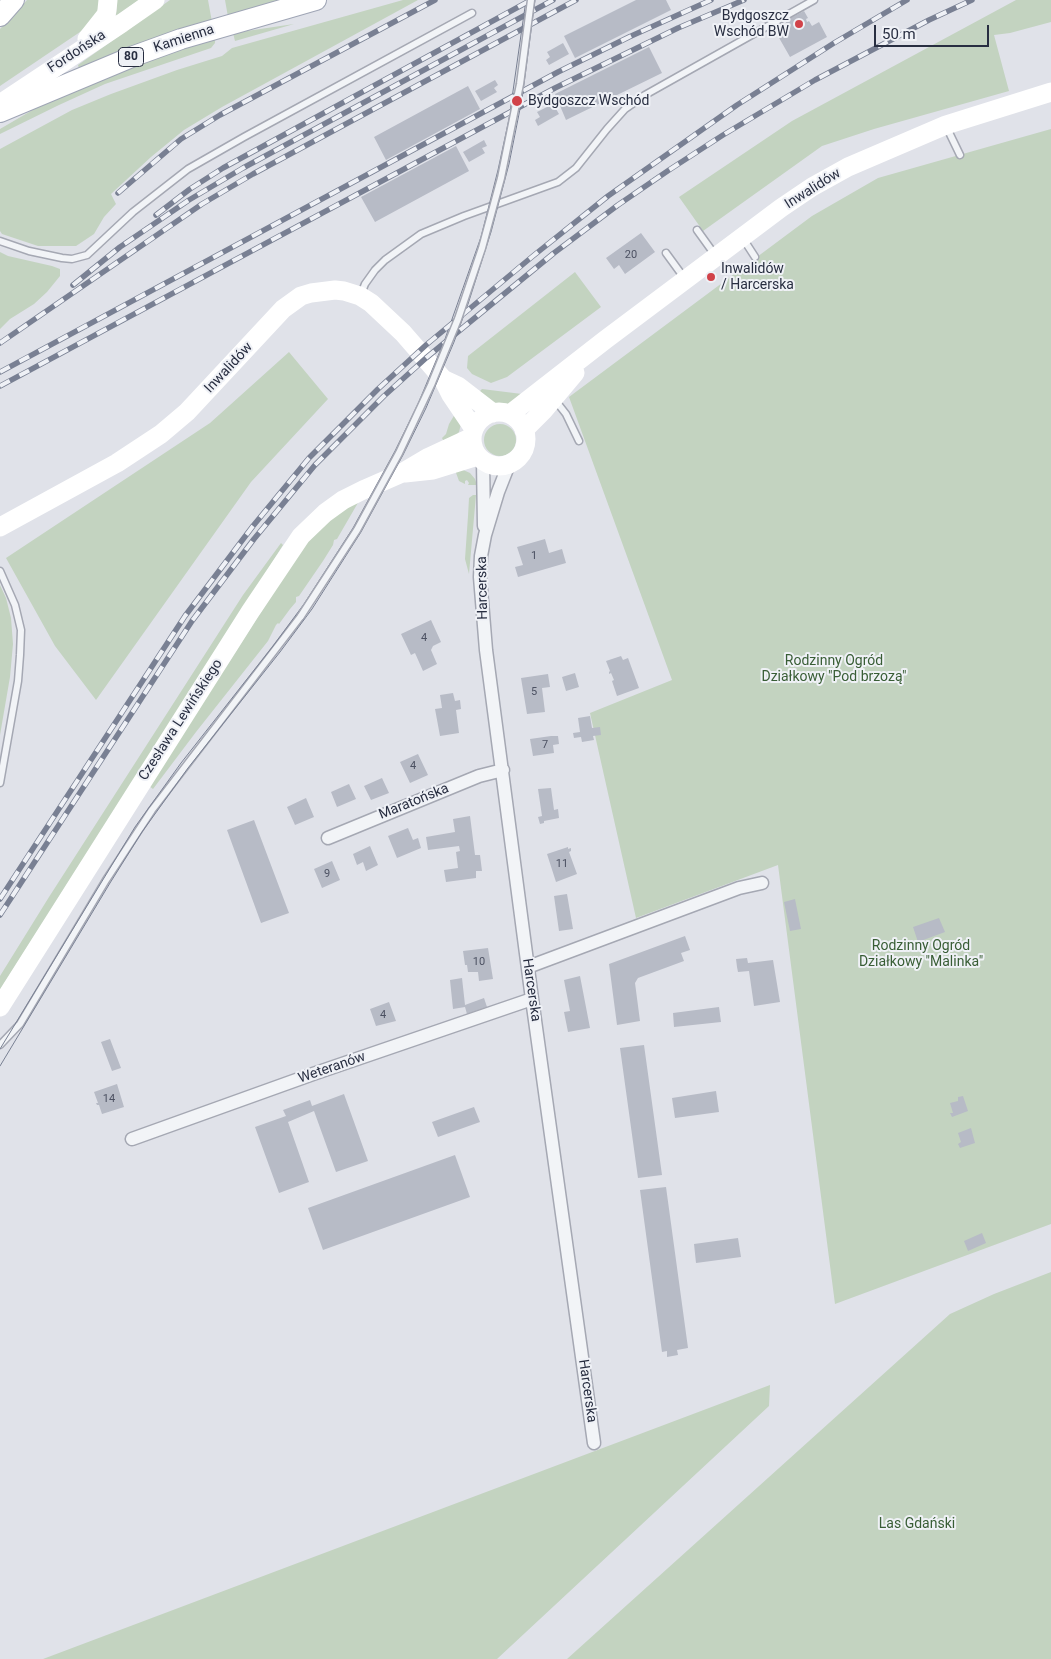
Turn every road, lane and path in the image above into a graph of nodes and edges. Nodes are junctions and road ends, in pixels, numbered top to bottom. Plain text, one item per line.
1 (14, 0) edge
2 (108, 0) edge
3 (155, 0) edge
4 (316, 0) edge
5 (531, 0) edge
6 (814, 0) edge
7 (472, 13) dead end
8 (0, 16) edge
9 (72, 55) junction
10 (1051, 92) edge
11 (0, 104) edge
12 (0, 112) edge
13 (946, 125) junction
14 (960, 155) dead end
15 (697, 230) dead end
16 (742, 238) junction
17 (0, 241) edge
18 (666, 253) dead end
19 (716, 257) junction
20 (755, 257) dead end
21 (686, 280) junction
22 (360, 296) junction
23 (605, 340) junction
24 (444, 379) junction
25 (554, 399) junction
26 (501, 414) junction
27 (524, 430) junction
28 (473, 433) junction
29 (579, 441) dead end
30 (481, 459) junction
31 (509, 464) junction
32 (402, 473) junction
33 (0, 527) edge
34 (485, 536) junction
35 (0, 571) edge
36 (502, 770) junction
37 (0, 783) edge
38 (328, 838) dead end
39 (762, 884) dead end
40 (528, 967) junction
41 (532, 999) junction
42 (0, 1007) edge
43 (0, 1045) edge
44 (132, 1139) dead end
45 (594, 1443) dead end

1 - 8 main road
2 - 9 street
3 - 9 street, Fordońska
4 - 12 main road, Kamienna / 80
5 - 43 lane, bridge
6 - 22 lane
7 - 17 lane
9 - 11 street, Fordońska
10 - 13 street, Inwalidów
13 - 14 lane
13 - 16 street, Inwalidów
15 - 19 lane
16 - 19 street, Inwalidów
16 - 20 lane
18 - 21 lane
19 - 21 street, Inwalidów
21 - 23 street, Inwalidów
22 - 24 street, Inwalidów
22 - 33 street, Inwalidów
23 - 25 street, Inwalidów
23 - 26 street, Inwalidów
24 - 26 street, Inwalidów
24 - 28 street, Inwalidów
25 - 27 street, Inwalidów
25 - 29 lane
26 - 27 street
26 - 28 street
27 - 31 street
28 - 30 street
28 - 32 street, Czesława Lewińskiego
30 - 31 street
30 - 32 street, Czesława Lewińskiego
30 - 34 street, Harcerska
31 - 34 street, Harcerska
32 - 42 street, Czesława Lewińskiego
34 - 36 street, Harcerska
35 - 37 lane
36 - 38 street, Maratońska
36 - 40 street, Harcerska
39 - 40 street
40 - 41 street, Harcerska
41 - 44 street, Weteranów
41 - 45 street, Harcerska

